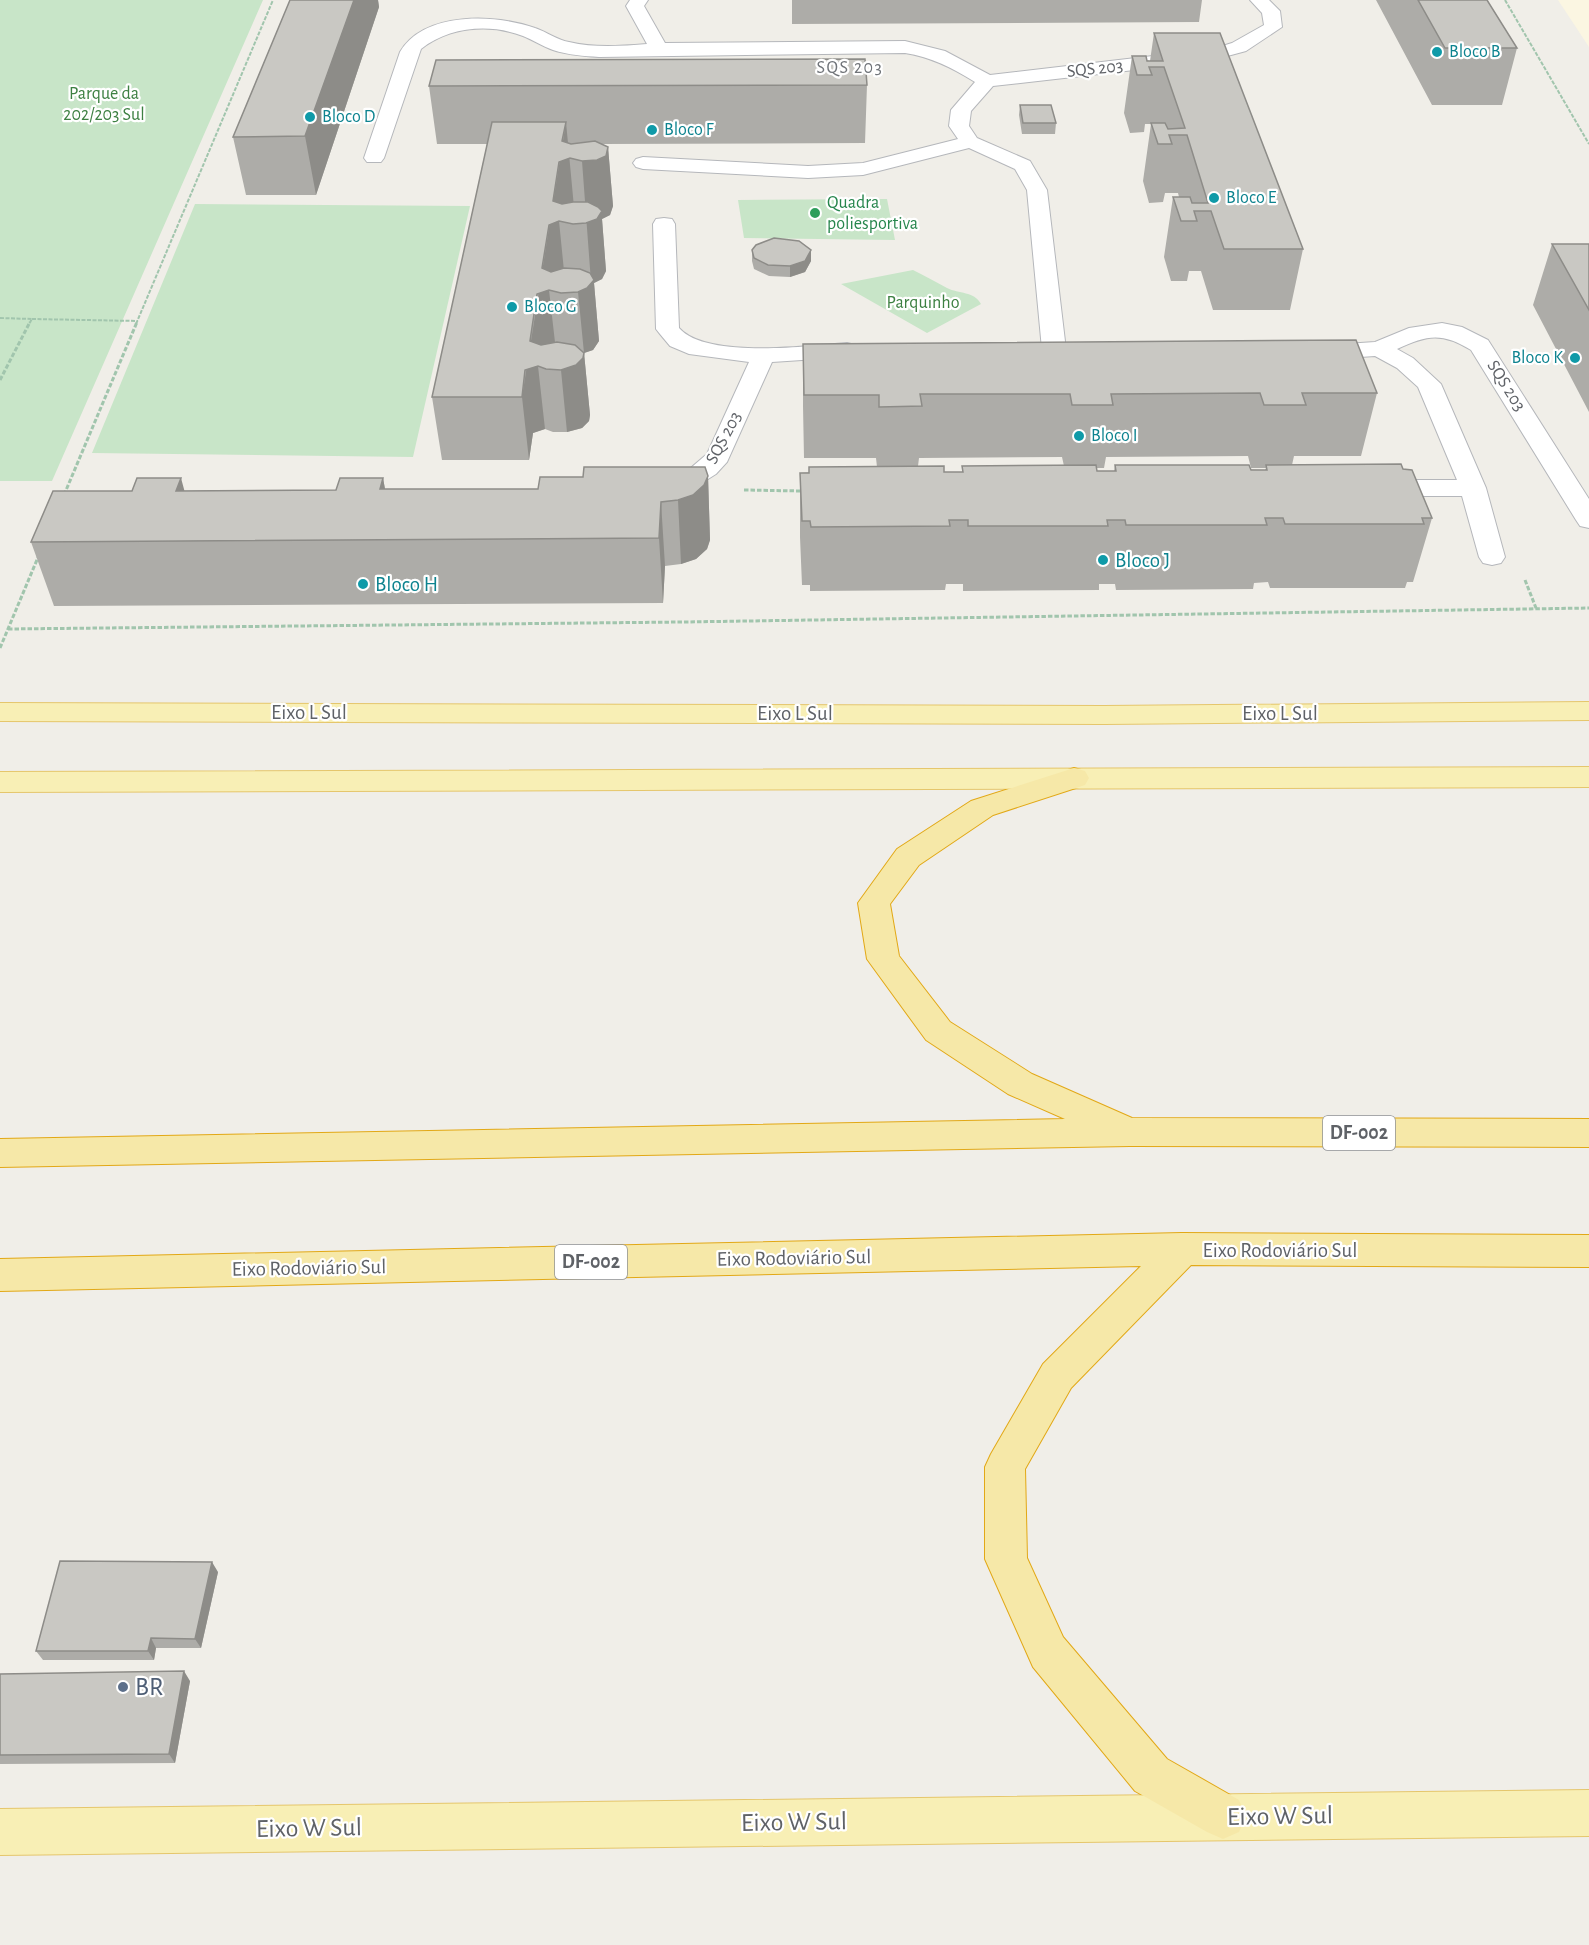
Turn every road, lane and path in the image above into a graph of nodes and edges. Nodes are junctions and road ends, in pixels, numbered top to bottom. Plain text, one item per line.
1 (273, 0) edge
2 (639, 0) edge
3 (1259, 0) edge
4 (1504, 0) edge
5 (659, 49) junction
6 (987, 81) junction
7 (970, 142) junction
8 (1589, 144) edge
9 (374, 158) dead end
10 (643, 163) dead end
11 (664, 225) dead end
12 (0, 318) edge
13 (32, 319) junction
14 (138, 321) junction
15 (999, 348) edge
16 (867, 349) edge
17 (1379, 349) junction
18 (763, 356) junction
19 (1291, 357) edge
20 (0, 380) edge
21 (1354, 488) edge
22 (1473, 488) junction
23 (643, 489) edge
24 (61, 503) edge
25 (1589, 520) edge
26 (39, 555) edge
27 (1492, 557) dead end
28 (1521, 572) dead end
29 (1536, 608) junction
30 (1589, 608) edge
31 (8, 629) junction
32 (2, 640) edge
33 (0, 648) edge
34 (1589, 711) edge
35 (0, 712) edge
36 (1589, 777) edge
37 (1074, 778) junction
38 (0, 782) edge
39 (1130, 1132) junction
40 (1589, 1133) edge
41 (0, 1153) edge
42 (1182, 1249) junction
43 (1589, 1251) edge
44 (0, 1275) edge
45 (1589, 1813) edge
46 (1223, 1816) junction
47 (0, 1832) edge

1 - 14 path
2 - 5 street
3 - 6 street, SQS 203
4 - 8 path
5 - 6 street
5 - 9 street
6 - 7 street
7 - 10 street
7 - 15 street
11 - 18 street
12 - 13 path
13 - 14 path
13 - 20 path
14 - 24 path
16 - 18 street
17 - 19 street, SQS 203
17 - 22 street, SQS 203
17 - 25 street, SQS 203
18 - 23 street, SQS 203
21 - 22 street
22 - 27 street, SQS 203
26 - 31 path
28 - 29 path
29 - 30 path
29 - 31 path
31 - 32 path
32 - 33 path
34 - 35 main road, Eixo L Sul
36 - 37 main road
37 - 38 main road
37 - 39 highway
39 - 40 highway, DF-002
39 - 41 highway, DF-002
42 - 43 highway, Eixo Rodoviário Sul / DF-002
42 - 44 highway, Eixo Rodoviário Sul / DF-002
42 - 46 highway
45 - 46 main road, Eixo W Sul
46 - 47 main road, Eixo W Sul

